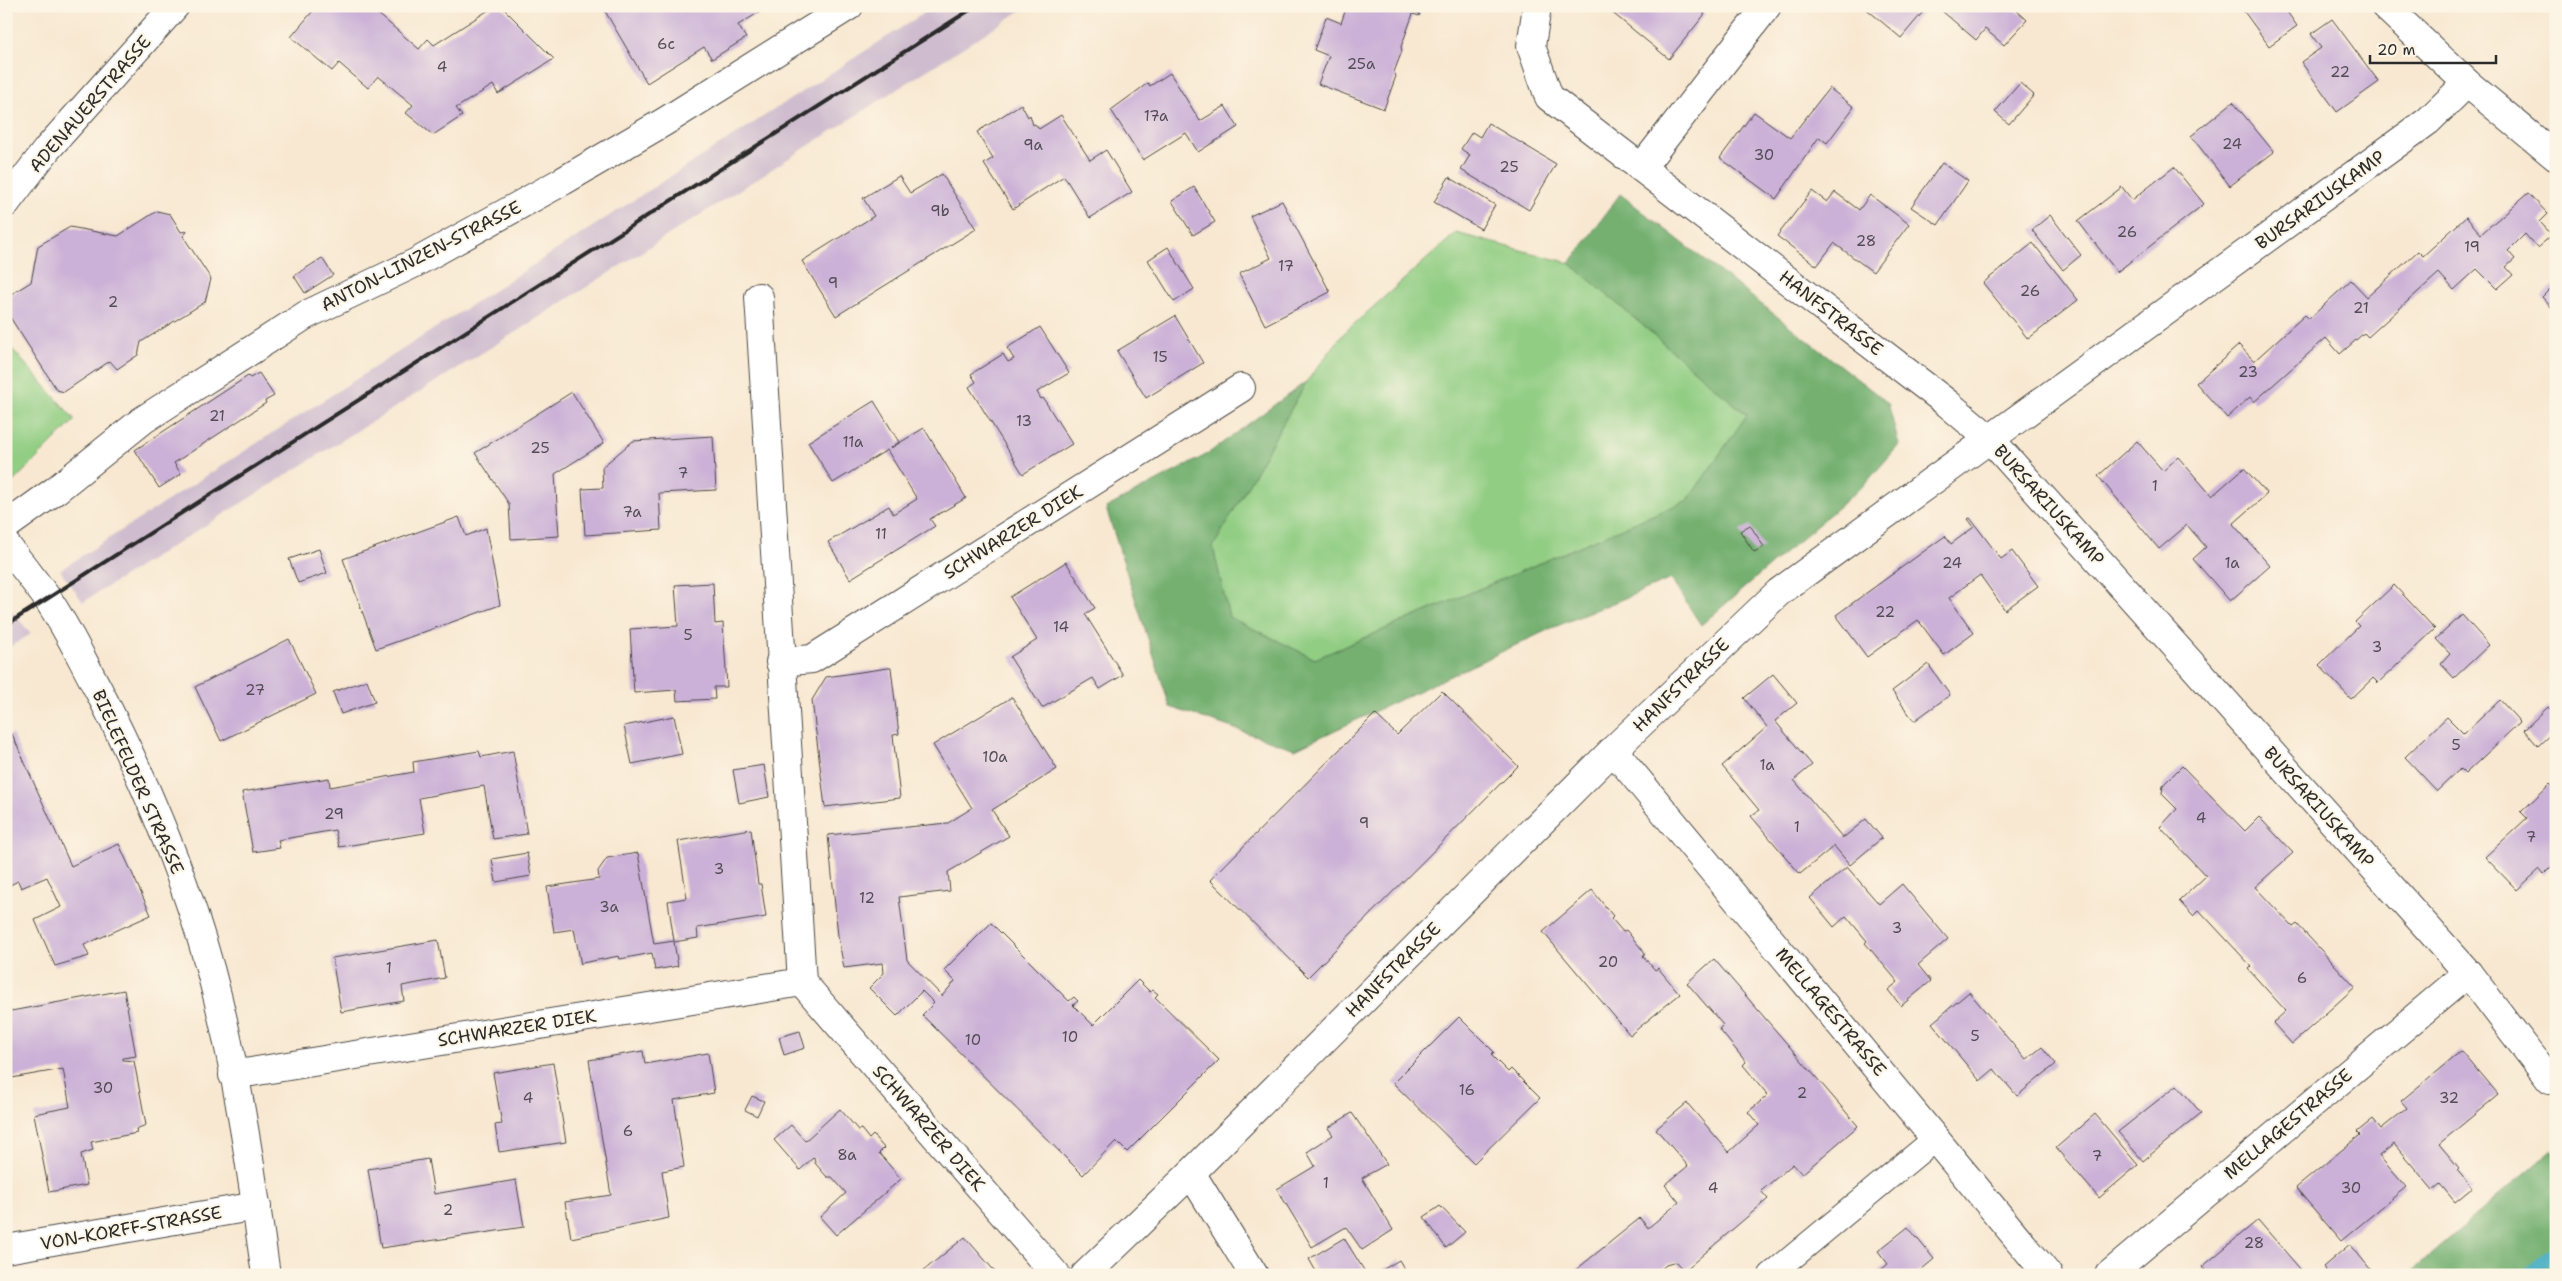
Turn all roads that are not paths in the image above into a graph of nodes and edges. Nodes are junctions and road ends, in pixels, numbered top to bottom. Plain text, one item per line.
1 (175, 6) edge
2 (850, 6) edge
3 (1537, 6) edge
4 (1767, 6) edge
5 (2385, 6) edge
6 (2467, 83) junction
7 (2556, 157) edge
8 (1642, 167) junction
9 (6, 203) edge
10 (759, 297) dead end
11 (1242, 388) dead end
12 (1991, 440) junction
13 (6, 526) edge
14 (6, 545) edge
15 (780, 662) junction
16 (1613, 750) junction
17 (2468, 973) junction
18 (802, 982) junction
19 (233, 1075) junction
20 (2554, 1084) edge
21 (1935, 1139) junction
22 (1191, 1173) junction
23 (257, 1206) junction
24 (6, 1249) edge
25 (266, 1275) edge
26 (1056, 1275) edge
27 (1085, 1275) edge
28 (1254, 1275) edge
29 (1770, 1275) edge
30 (2048, 1275) edge
31 (2109, 1275) edge

1 - 9 street, ADENAUERSTRASSE
2 - 13 street, ANTON-LINZEN-STRASSE
3 - 8 street, HANFSTRASSE
4 - 8 street
5 - 6 street
6 - 7 street
6 - 12 street, BURSARIUSKAMP
8 - 12 street, HANFSTRASSE
10 - 15 street
11 - 15 street, SCHWARZER DIEK
12 - 16 street, HANFSTRASSE
12 - 17 street, BURSARIUSKAMP
14 - 19 street, BIELEFELDER STRASSE
15 - 18 street
16 - 21 street, MELLAGESTRASSE
16 - 22 street, HANFSTRASSE
17 - 20 street, BURSARIUSKAMP
17 - 31 street, MELLAGESTRASSE
18 - 19 street, SCHWARZER DIEK
18 - 26 street, SCHWARZER DIEK
19 - 23 street, BIELEFELDER STRASSE
21 - 29 lane
21 - 30 street, MELLAGESTRASSE
22 - 27 street, HANFSTRASSE
22 - 28 street
23 - 24 street, VON-KORFF-STRASSE
23 - 25 street, BIELEFELDER STRASSE

